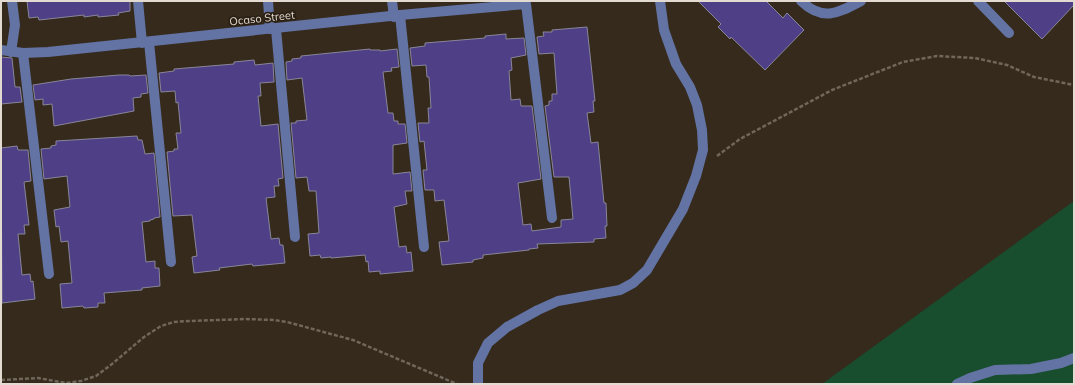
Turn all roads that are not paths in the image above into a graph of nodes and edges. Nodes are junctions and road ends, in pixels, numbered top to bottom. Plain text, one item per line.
1 (12, 1) edge
2 (138, 1) edge
3 (268, 1) edge
4 (392, 1) edge
5 (660, 1) edge
6 (801, 1) edge
7 (861, 1) edge
8 (978, 1) edge
9 (522, 3) edge
10 (397, 16) junction
11 (273, 29) junction
12 (1009, 33) dead end
13 (146, 42) junction
14 (1, 50) edge
15 (11, 52) junction
16 (23, 53) junction
17 (552, 218) dead end
18 (295, 237) dead end
19 (424, 247) dead end
20 (170, 262) dead end
21 (49, 274) dead end
22 (1074, 358) edge
23 (478, 384) edge
24 (957, 384) edge

1 - 15 street
2 - 13 street
3 - 11 street
4 - 10 street
5 - 23 street
6 - 7 street
8 - 12 street
9 - 10 street, Ocaso Street
9 - 17 street
10 - 11 street, Ocaso Street
10 - 19 street
11 - 13 street, Ocaso Street
11 - 18 street
13 - 16 street, Ocaso Street
13 - 20 street
14 - 15 street, Ocaso Street
15 - 16 street, Ocaso Street
16 - 21 street
22 - 24 street

